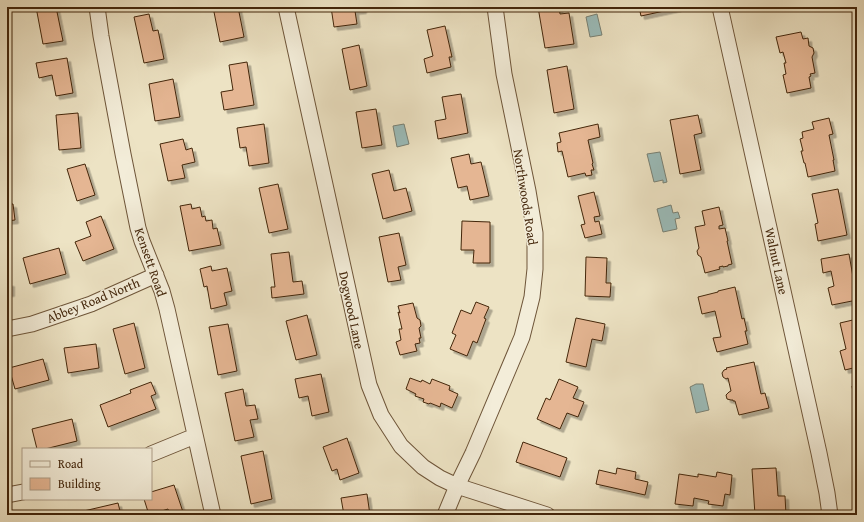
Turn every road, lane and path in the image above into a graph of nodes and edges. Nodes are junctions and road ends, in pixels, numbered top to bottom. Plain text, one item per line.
1 (97, 7) edge
2 (286, 7) edge
3 (494, 7) edge
4 (720, 7) edge
5 (156, 275) junction
6 (7, 329) edge
7 (195, 436) junction
8 (152, 454) edge
9 (457, 486) junction
10 (22, 492) edge
11 (7, 495) edge
12 (213, 515) edge
13 (445, 515) edge
14 (547, 515) edge
15 (830, 515) edge

1 - 5 street, Kensett Road
2 - 9 street, Dogwood Lane
3 - 9 street, Northwoods Road
4 - 15 street, Walnut Lane
5 - 6 street, Abbey Road North
5 - 7 street, Kensett Road
7 - 8 street
7 - 12 street, Kensett Road
9 - 13 street, Northwoods Road
9 - 14 street, Dogwood Lane
10 - 11 street

